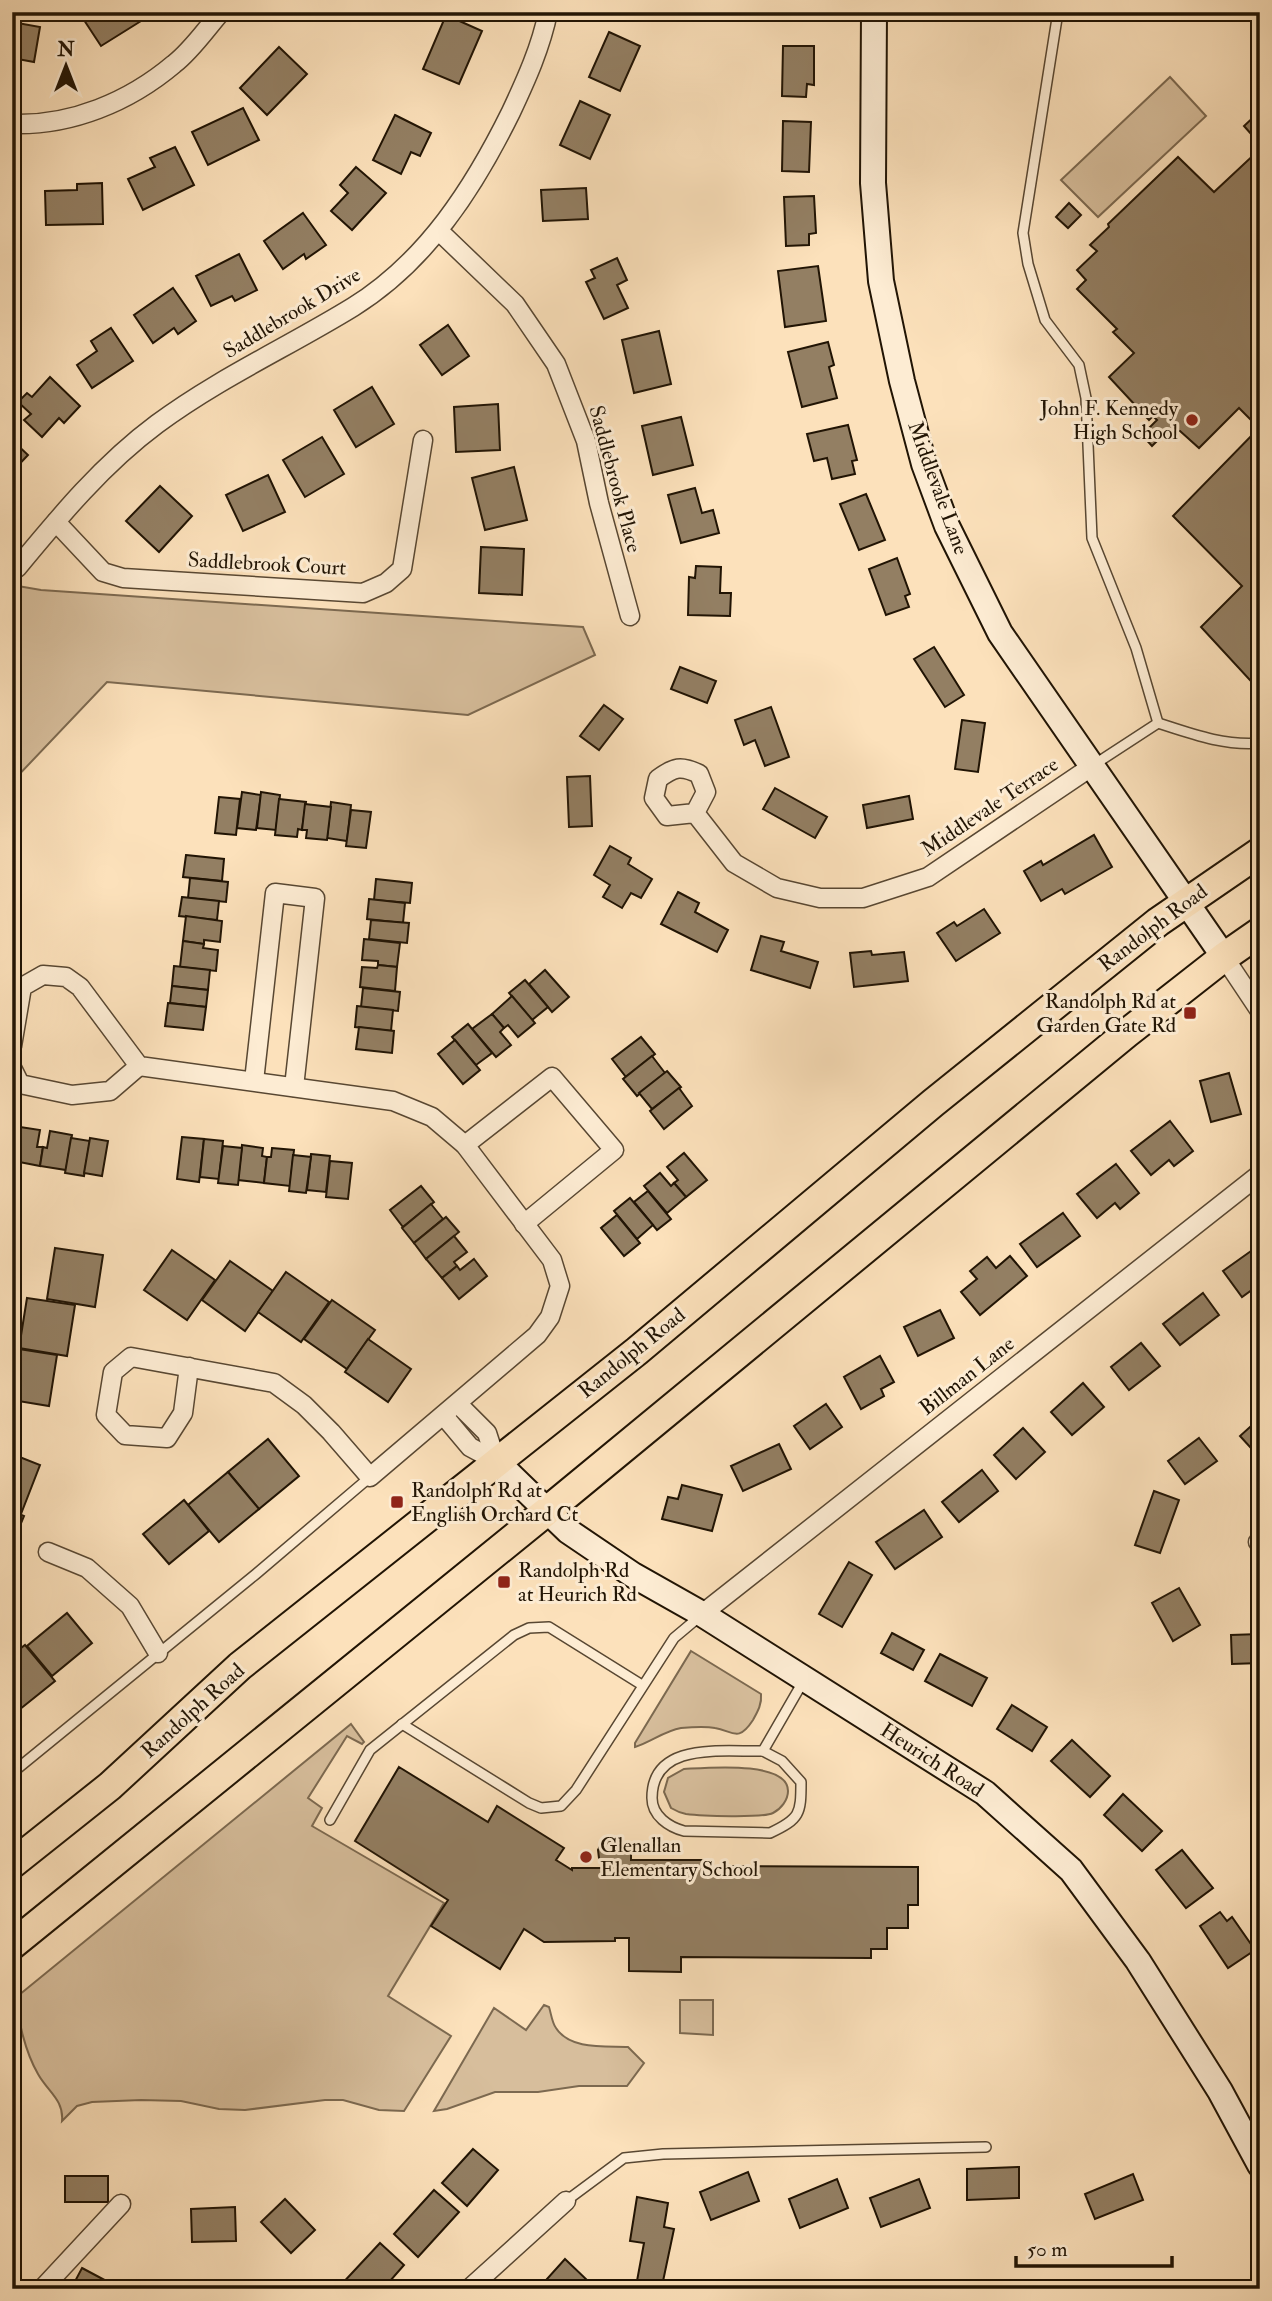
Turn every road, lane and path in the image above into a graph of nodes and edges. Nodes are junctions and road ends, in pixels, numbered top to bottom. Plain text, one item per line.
1 (221, 12) edge
2 (548, 12) edge
3 (874, 12) edge
4 (1058, 12) edge
5 (12, 124) edge
6 (439, 231) junction
7 (422, 440) dead end
8 (56, 522) junction
9 (17, 568) dead end
10 (629, 616) dead end
11 (1158, 723) junction
12 (1260, 743) edge
13 (1091, 767) junction
14 (695, 813) dead end
15 (1260, 852) edge
16 (1186, 901) junction
17 (1260, 932) edge
18 (1224, 957) junction
19 (1260, 1011) edge
20 (12, 1046) edge
21 (139, 1066) junction
22 (12, 1068) edge
23 (254, 1082) junction
24 (294, 1087) junction
25 (465, 1145) junction
26 (1260, 1174) edge
27 (524, 1224) junction
28 (189, 1367) junction
29 (458, 1404) junction
30 (444, 1416) junction
31 (496, 1461) junction
32 (370, 1477) junction
33 (547, 1511) junction
34 (48, 1552) dead end
35 (702, 1614) junction
36 (158, 1653) junction
37 (805, 1679) junction
38 (642, 1685) junction
39 (402, 1724) junction
40 (763, 1751) junction
41 (12, 1773) edge
42 (330, 1820) dead end
43 (12, 1864) edge
44 (12, 1945) edge
45 (986, 2147) dead end
46 (1260, 2165) edge
47 (566, 2201) joint
48 (121, 2204) dead end
49 (480, 2285) edge
50 (42, 2289) edge

1 - 5 street
2 - 6 street, Saddlebrook Drive
3 - 13 street, Middlevale Lane
4 - 11 lane
6 - 8 street, Saddlebrook Drive
6 - 10 street, Saddlebrook Place
7 - 8 street, Saddlebrook Court
8 - 9 street, Saddlebrook Drive
11 - 12 lane
11 - 13 lane
13 - 14 street, Middlevale Terrace
13 - 16 street, Middlevale Lane
15 - 16 main road, Randolph Road
16 - 18 street, Middlevale Lane
16 - 31 main road, Randolph Road
17 - 18 main road
18 - 19 street
18 - 33 main road
20 - 21 street
21 - 22 street
21 - 23 street
23 - 24 street
23 - 24 street
24 - 25 street
25 - 27 street
25 - 27 street
26 - 35 street, Billman Lane
27 - 29 street
28 - 28 street
28 - 32 street
29 - 30 street
29 - 31 street
30 - 31 street
30 - 32 street
31 - 33 street, Heurich Road
31 - 43 main road, Randolph Road
32 - 36 lane
33 - 35 street, Heurich Road
33 - 44 main road
34 - 36 street
35 - 37 street, Heurich Road
35 - 38 lane
36 - 41 lane
37 - 40 lane
37 - 46 street, Heurich Road
38 - 39 lane
38 - 39 lane
39 - 42 lane
40 - 40 lane
45 - 47 lane
47 - 49 street
48 - 50 street

